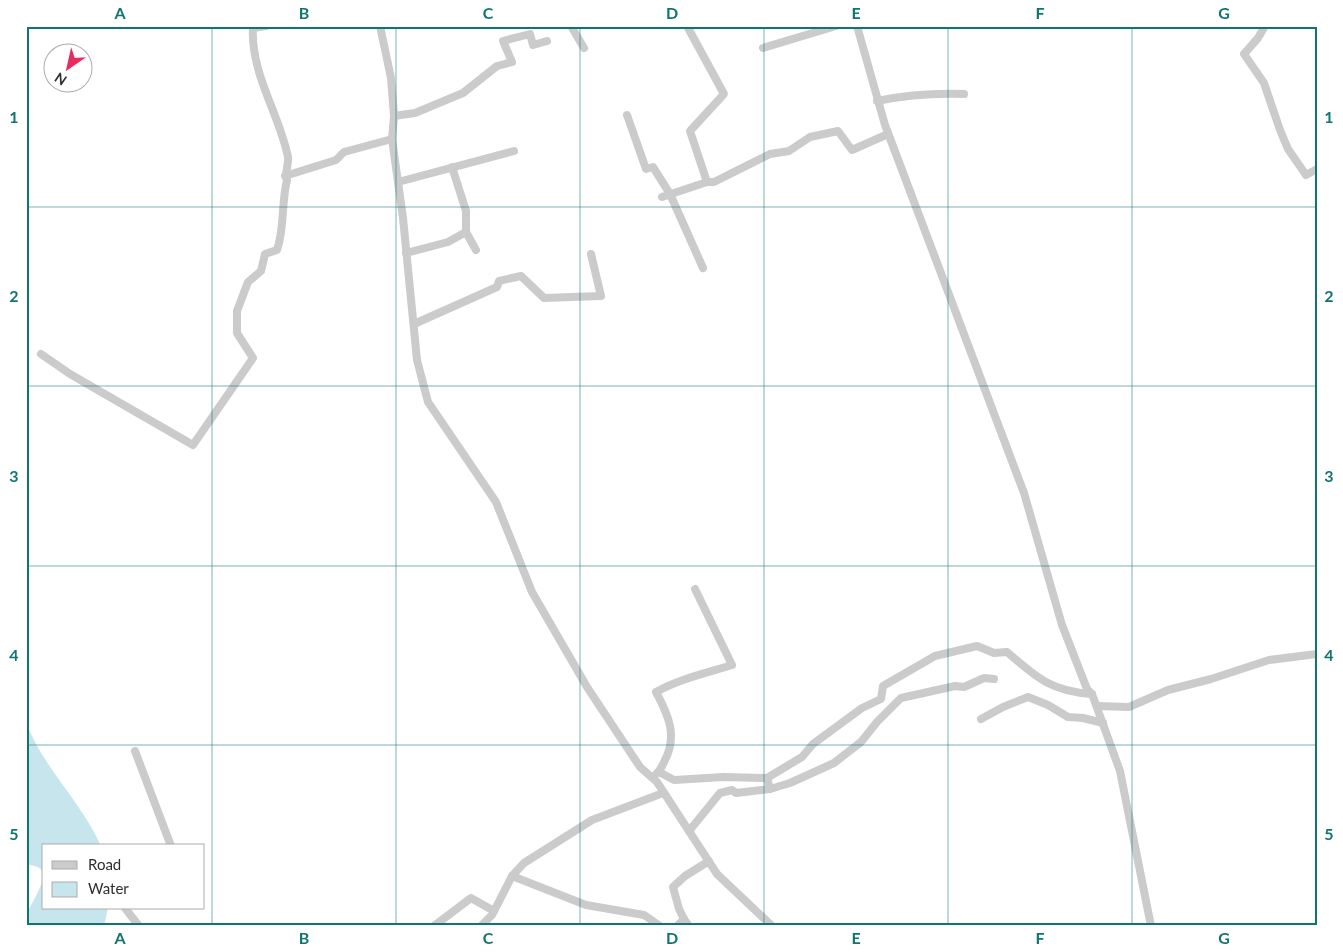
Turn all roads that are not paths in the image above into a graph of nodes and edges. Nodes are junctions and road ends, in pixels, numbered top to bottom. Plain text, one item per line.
1 (266, 26) edge
2 (380, 26) edge
3 (570, 26) edge
4 (687, 26) edge
5 (836, 26) edge
6 (857, 26) edge
7 (1265, 26) edge
8 (253, 27) edge
9 (547, 41) dead end
10 (584, 48) dead end
11 (762, 48) dead end
12 (964, 94) dead end
13 (877, 100) junction
14 (627, 115) dead end
15 (394, 116) junction
16 (888, 134) junction
17 (392, 140) junction
18 (514, 151) dead end
19 (452, 167) junction
20 (1317, 169) edge
21 (285, 176) junction
22 (398, 182) junction
23 (707, 182) junction
24 (666, 196) junction
25 (466, 232) junction
26 (476, 250) dead end
27 (406, 253) junction
28 (592, 254) dead end
29 (703, 268) dead end
30 (414, 324) junction
31 (41, 354) dead end
32 (695, 589) dead end
33 (1317, 654) edge
34 (994, 679) dead end
35 (1092, 694) junction
36 (1097, 706) junction
37 (980, 719) dead end
38 (1103, 723) junction
39 (135, 751) dead end
40 (659, 772) junction
41 (767, 778) junction
42 (654, 780) junction
43 (770, 789) junction
44 (663, 793) junction
45 (689, 831) junction
46 (170, 844) edge
47 (709, 861) junction
48 (512, 876) junction
49 (127, 910) edge
50 (494, 911) junction
51 (687, 922) edge
52 (139, 926) edge
53 (434, 926) edge
54 (481, 926) edge
55 (660, 926) edge
56 (677, 926) edge
57 (772, 926) edge
58 (1151, 926) edge

1 - 8 street
2 - 15 street
3 - 10 street
4 - 23 street
5 - 11 street
6 - 13 street
7 - 20 street
8 - 21 street
9 - 15 street
12 - 13 street
13 - 16 street
14 - 24 street
15 - 17 street
16 - 23 street
16 - 35 street
17 - 21 street
17 - 22 street
18 - 19 street
19 - 22 street
19 - 25 street
21 - 31 street
22 - 27 street
23 - 24 street
24 - 29 street
25 - 26 street
25 - 27 street
27 - 30 street
28 - 30 street
30 - 42 street
32 - 40 street
33 - 36 street
34 - 43 street
35 - 36 street
35 - 41 street
36 - 38 street
37 - 38 street
38 - 58 street
39 - 46 street
40 - 41 street
40 - 42 street
41 - 43 street
42 - 44 street
43 - 45 street
44 - 45 street
44 - 48 street
45 - 47 street
47 - 51 street
47 - 57 street
48 - 50 street
48 - 55 street
49 - 52 street
50 - 53 street
50 - 54 street
51 - 56 street

